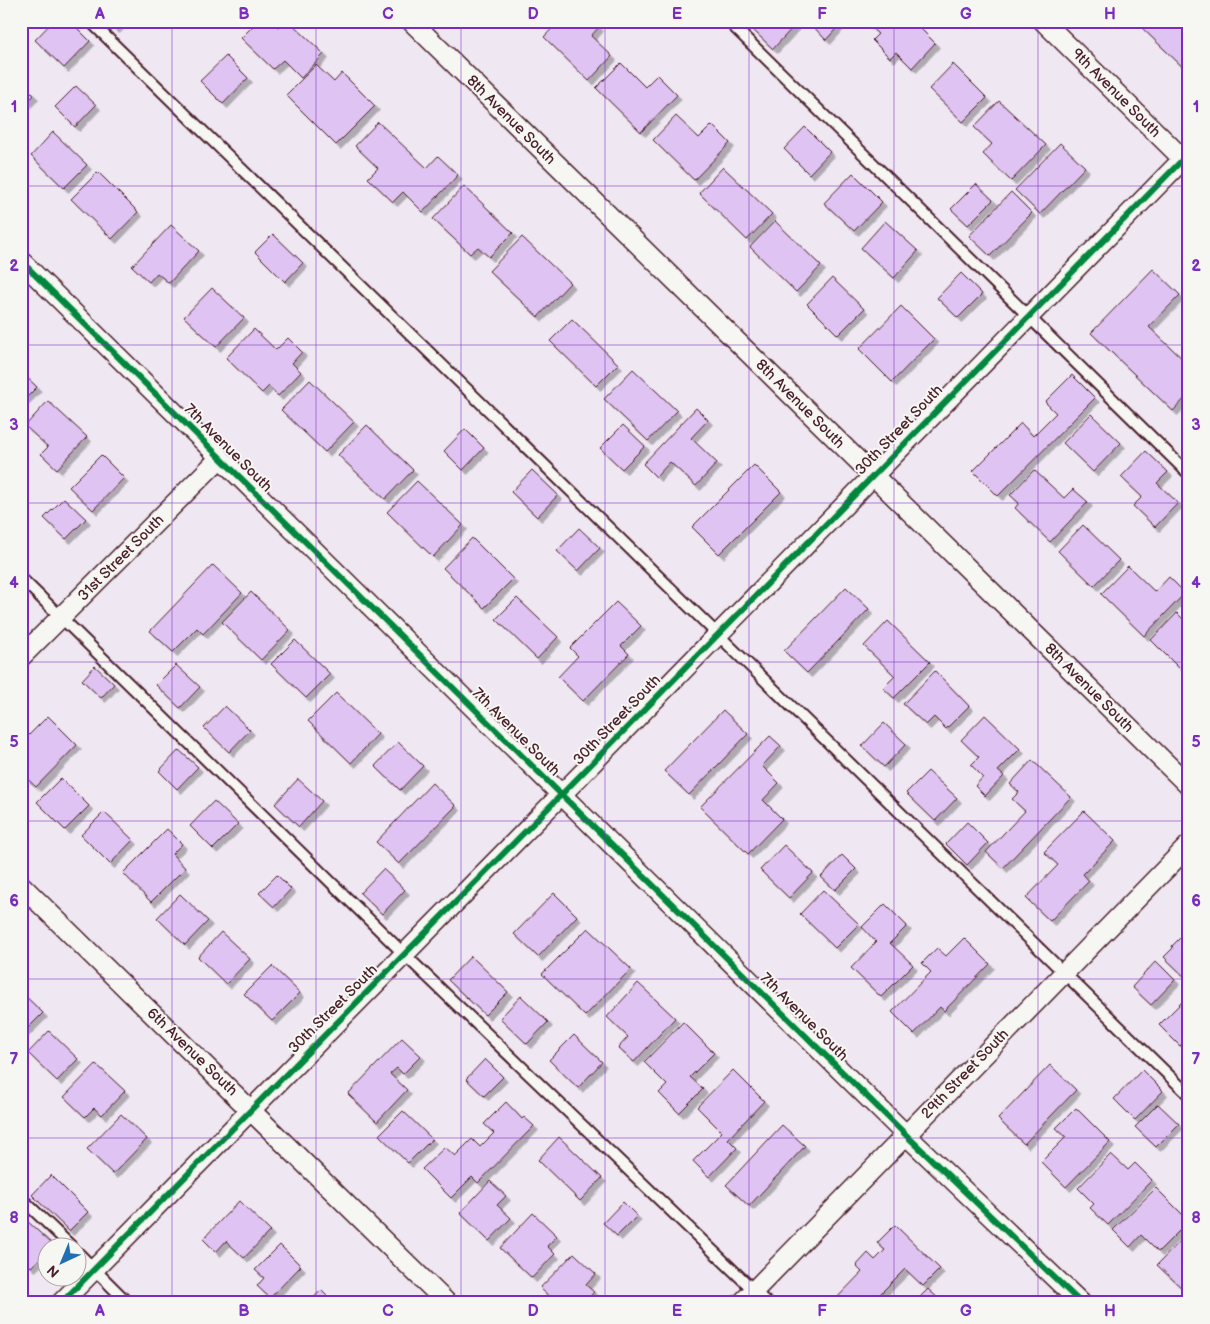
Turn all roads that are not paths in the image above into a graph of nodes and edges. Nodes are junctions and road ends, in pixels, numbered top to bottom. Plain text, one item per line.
1 (90, 21) edge
2 (411, 21) edge
3 (728, 21) edge
4 (1043, 21) edge
5 (1187, 159) edge
6 (21, 261) edge
7 (1028, 316) junction
8 (220, 458) junction
9 (1189, 474) edge
10 (872, 475) junction
11 (21, 578) edge
12 (61, 617) junction
13 (717, 634) junction
14 (21, 658) edge
15 (1189, 786) edge
16 (561, 795) junction
17 (1189, 844) edge
18 (21, 886) edge
19 (404, 954) junction
20 (1064, 973) junction
21 (1189, 1096) edge
22 (251, 1110) junction
23 (906, 1135) junction
24 (21, 1198) edge
25 (60, 1236) edge
26 (88, 1263) edge
27 (94, 1269) junction
28 (754, 1299) edge
29 (61, 1303) edge
30 (128, 1303) edge
31 (447, 1303) edge
32 (1081, 1303) edge

1 - 13 lane
2 - 10 street, 8th Avenue South
3 - 7 lane
4 - 5 street, 9th Avenue South
5 - 7 street, 30th Street South
6 - 8 street, 7th Avenue South
7 - 9 lane
7 - 10 street, 30th Street South
8 - 12 street, 31st Street South
8 - 16 street, 7th Avenue South
10 - 13 street, 30th Street South
10 - 15 street, 8th Avenue South
11 - 12 lane
12 - 14 street, 31st Street South
12 - 19 lane
13 - 16 street, 30th Street South
13 - 20 lane
16 - 19 street, 30th Street South
16 - 23 street, 7th Avenue South
17 - 20 street, 29th Street South
18 - 22 street, 6th Avenue South
19 - 22 street, 30th Street South
19 - 28 lane
20 - 21 lane
20 - 23 street, 29th Street South
22 - 27 street, 30th Street South
22 - 31 street, 6th Avenue South
23 - 28 street, 29th Street South
23 - 32 street, 7th Avenue South
24 - 25 lane
26 - 27 lane
27 - 29 street, 30th Street South
27 - 30 lane

